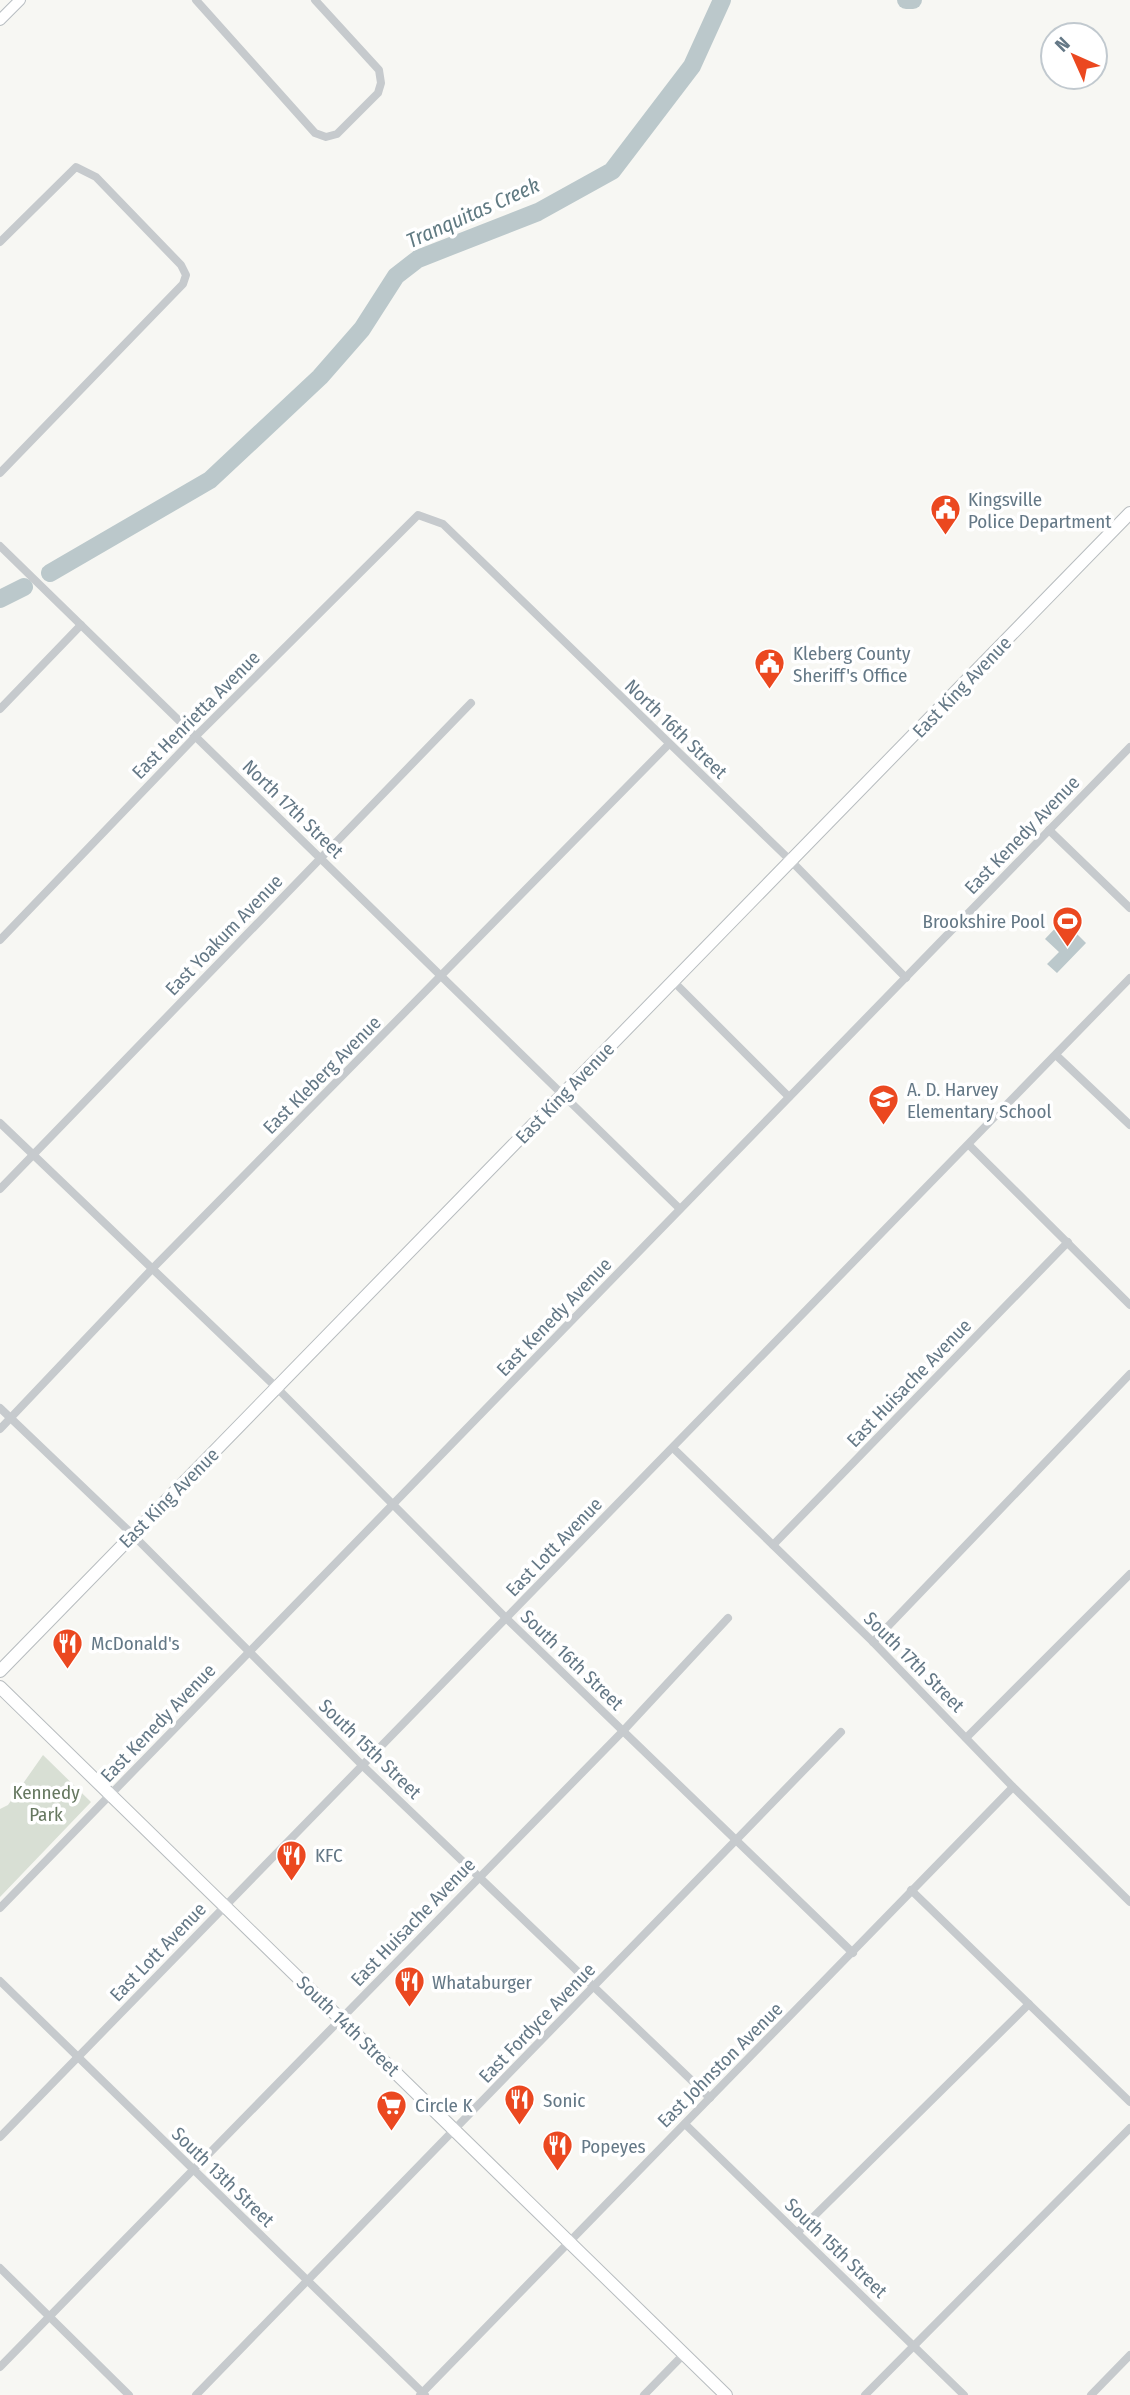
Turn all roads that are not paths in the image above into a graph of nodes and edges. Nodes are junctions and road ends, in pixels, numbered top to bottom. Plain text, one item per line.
1 (20, 0) edge
2 (196, 0) edge
3 (315, 0) edge
4 (0, 20) edge
5 (0, 242) edge
6 (0, 472) edge
7 (1130, 513) edge
8 (418, 514) joint
9 (0, 546) edge
10 (81, 625) junction
11 (471, 703) dead end
12 (0, 709) edge
13 (196, 736) junction
14 (669, 744) junction
15 (1130, 747) edge
16 (1049, 830) junction
17 (320, 858) junction
18 (792, 862) junction
19 (1130, 908) edge
20 (0, 940) edge
21 (442, 976) junction
22 (906, 978) junction
23 (1130, 978) edge
24 (674, 982) junction
25 (1057, 1056) junction
26 (563, 1095) junction
27 (789, 1097) junction
28 (0, 1123) edge
29 (1130, 1125) edge
30 (969, 1145) junction
31 (33, 1155) junction
32 (0, 1189) edge
33 (680, 1209) junction
34 (1068, 1242) junction
35 (152, 1269) junction
36 (1130, 1305) edge
37 (1130, 1374) edge
38 (277, 1388) junction
39 (0, 1408) edge
40 (11, 1418) junction
41 (0, 1429) edge
42 (673, 1448) junction
43 (393, 1505) junction
44 (132, 1534) junction
45 (773, 1545) junction
46 (1130, 1574) edge
47 (506, 1618) junction
48 (728, 1618) dead end
49 (873, 1642) junction
50 (250, 1652) junction
51 (0, 1671) edge
52 (0, 1687) edge
53 (623, 1731) junction
54 (841, 1732) dead end
55 (966, 1738) junction
56 (363, 1766) junction
57 (1013, 1787) junction
58 (110, 1795) junction
59 (737, 1840) junction
60 (480, 1876) junction
61 (911, 1890) junction
62 (1130, 1902) edge
63 (225, 1906) junction
64 (0, 1908) edge
65 (853, 1953) junction
66 (0, 1981) edge
67 (593, 1987) junction
68 (1029, 2004) junction
69 (340, 2019) junction
70 (78, 2057) junction
71 (710, 2098) junction
72 (1130, 2102) edge
73 (685, 2124) junction
74 (1130, 2128) edge
75 (454, 2129) junction
76 (0, 2137) edge
77 (193, 2169) junction
78 (798, 2232) junction
79 (569, 2243) junction
80 (0, 2268) edge
81 (307, 2281) junction
82 (49, 2316) junction
83 (913, 2345) junction
84 (684, 2354) junction
85 (1130, 2356) edge
86 (0, 2367) edge
87 (423, 2394) edge
88 (129, 2395) edge
89 (196, 2395) edge
90 (644, 2395) edge
91 (726, 2395) edge
92 (865, 2395) edge
93 (964, 2395) edge
94 (1091, 2395) edge

1 - 4 street
2 - 3 street
5 - 6 street
7 - 18 main road, East King Avenue
8 - 13 street, East Henrietta Avenue
8 - 14 street, North 16th Street
9 - 10 street, North 17th Street
10 - 12 street
10 - 13 street, North 17th Street
11 - 17 street, East Yoakum Avenue
13 - 17 street, North 17th Street
13 - 20 street, East Henrietta Avenue
14 - 18 street, North 16th Street
14 - 21 street, East Kleberg Avenue
15 - 16 street, East Kenedy Avenue
16 - 19 street
16 - 22 street, East Kenedy Avenue
17 - 21 street, North 17th Street
17 - 31 street, East Yoakum Avenue
18 - 22 street, North 16th Street
18 - 24 main road, East King Avenue
21 - 26 street, North 17th Street
21 - 35 street, East Kleberg Avenue
22 - 27 street, East Kenedy Avenue
23 - 25 street, East Lott Avenue
24 - 26 main road, East King Avenue
24 - 27 street
25 - 29 street
25 - 30 street, East Lott Avenue
26 - 33 street
26 - 38 main road, East King Avenue
27 - 33 street, East Kenedy Avenue
28 - 31 street
30 - 34 street
30 - 42 street, East Lott Avenue
31 - 32 street, East Yoakum Avenue
31 - 35 street
33 - 43 street, East Kenedy Avenue
34 - 36 street
34 - 45 street, East Huisache Avenue
35 - 38 street, South 16th Street
35 - 40 street, East Kleberg Avenue
37 - 49 street
38 - 43 street, South 16th Street
38 - 44 main road, East King Avenue
39 - 40 street, South 15th Street
40 - 41 street, East Kleberg Avenue
40 - 44 street, South 15th Street
42 - 45 street, South 17th Street
42 - 47 street, East Lott Avenue
43 - 47 street, South 16th Street
43 - 50 street, East Kenedy Avenue
44 - 50 street, South 15th Street
44 - 51 main road, East King Avenue
45 - 49 street, South 17th Street
46 - 55 street
47 - 53 street, South 16th Street
47 - 56 street, East Lott Avenue
48 - 53 street, East Huisache Avenue
49 - 55 street, South 17th Street
50 - 56 street, South 15th Street
50 - 58 street, East Kenedy Avenue
52 - 58 main road, South 14th Street
53 - 59 street, South 16th Street
53 - 60 street, East Huisache Avenue
54 - 59 street, East Fordyce Avenue
55 - 57 street, South 17th Street
56 - 60 street, South 15th Street
56 - 63 street, East Lott Avenue
57 - 61 street, East Johnston Avenue
57 - 62 street, South 17th Street
58 - 63 main road, South 14th Street
58 - 64 street, East Kenedy Avenue
59 - 65 street, South 16th Street
59 - 67 street, East Fordyce Avenue
60 - 67 street, South 15th Street
60 - 69 street, East Huisache Avenue
61 - 65 street, East Johnston Avenue
61 - 68 street
63 - 69 main road, South 14th Street
63 - 70 street, East Lott Avenue
65 - 71 street, East Johnston Avenue
66 - 70 street, South 13th Street
67 - 71 street, South 15th Street
67 - 75 street, East Fordyce Avenue
68 - 72 street
68 - 78 street
69 - 75 main road, South 14th Street
69 - 77 street, East Huisache Avenue
70 - 76 street, East Lott Avenue
70 - 77 street, South 13th Street
71 - 73 street, East Johnston Avenue
73 - 78 street, South 15th Street
73 - 79 street, East Johnston Avenue
74 - 83 street
75 - 79 main road, South 14th Street
75 - 81 street, East Fordyce Avenue
77 - 81 street, South 13th Street
77 - 82 street, East Huisache Avenue
78 - 83 street, South 15th Street
79 - 84 main road, South 14th Street
79 - 87 street, East Johnston Avenue
80 - 82 street
81 - 87 street, South 13th Street
81 - 89 street, East Fordyce Avenue
82 - 86 street, East Huisache Avenue
82 - 88 street
83 - 92 street
83 - 93 street, South 15th Street
84 - 90 street
84 - 91 main road, South 14th Street
85 - 94 street

